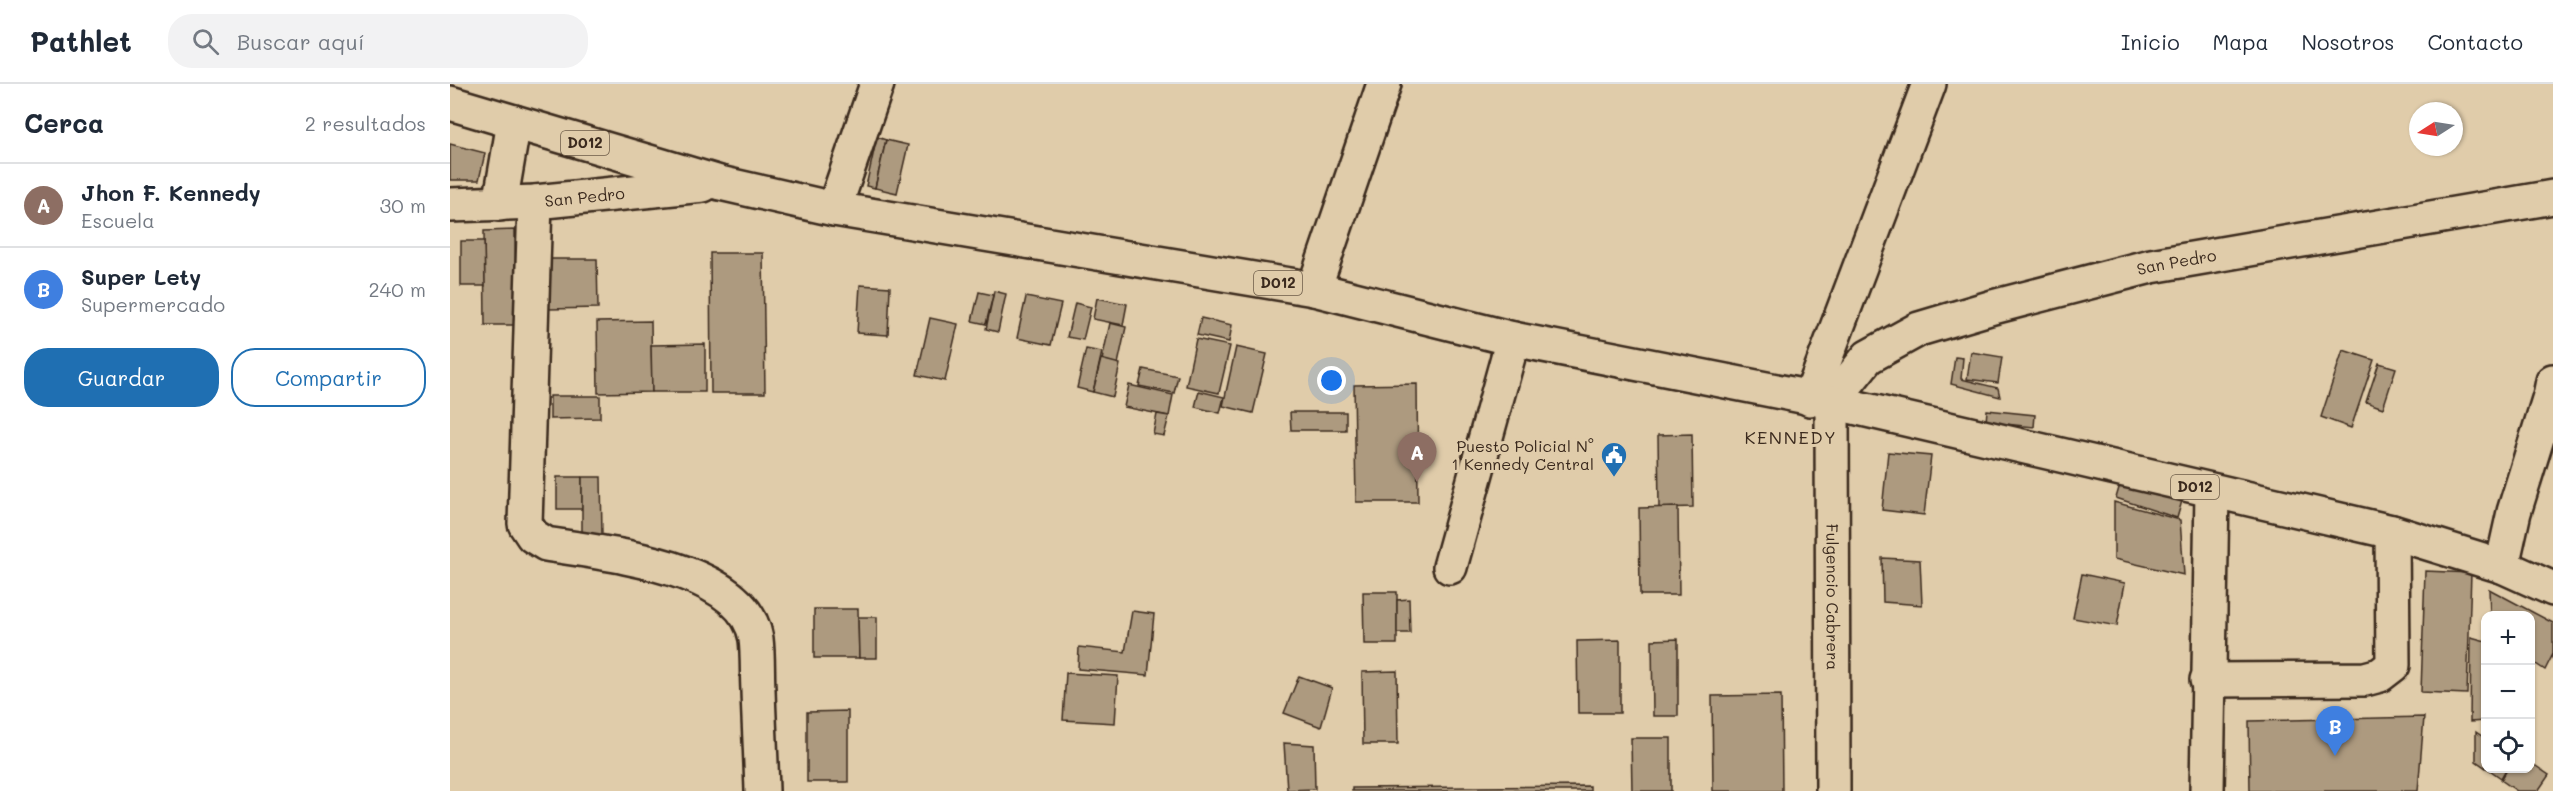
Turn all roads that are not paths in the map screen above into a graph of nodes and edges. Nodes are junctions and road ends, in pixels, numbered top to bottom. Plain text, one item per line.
1 (877, 84) edge
2 (1384, 84) edge
3 (1929, 84) edge
4 (450, 103) edge
5 (514, 122) junction
6 (720, 183) junction
7 (2553, 197) edge
8 (535, 202) junction
9 (500, 204) junction
10 (450, 205) edge
11 (834, 209) junction
12 (1314, 289) junction
13 (1513, 339) junction
14 (2553, 381) edge
15 (1821, 401) junction
16 (2212, 491) junction
17 (2392, 532) junction
18 (2502, 566) junction
19 (1450, 567) dead end
20 (2553, 589) edge
21 (2207, 680) junction
22 (762, 791) edge
23 (1833, 791) edge
24 (2207, 791) edge

1 - 11 main road
2 - 12 main road
3 - 15 main road
4 - 5 main road, D012
5 - 6 main road, D012
5 - 9 main road
6 - 8 main road, San Pedro
6 - 11 main road, D012
7 - 15 main road, San Pedro
8 - 9 main road, San Pedro
8 - 22 main road
9 - 10 main road, San Pedro
11 - 12 main road, D012
12 - 13 main road, D012
13 - 15 main road, D012
13 - 19 main road
14 - 18 main road
15 - 16 main road, D012
15 - 23 main road, Fulgencio Cabrera
16 - 17 main road, D012
16 - 21 main road
17 - 18 main road, D012
17 - 21 main road
18 - 20 main road, D012
21 - 24 main road

